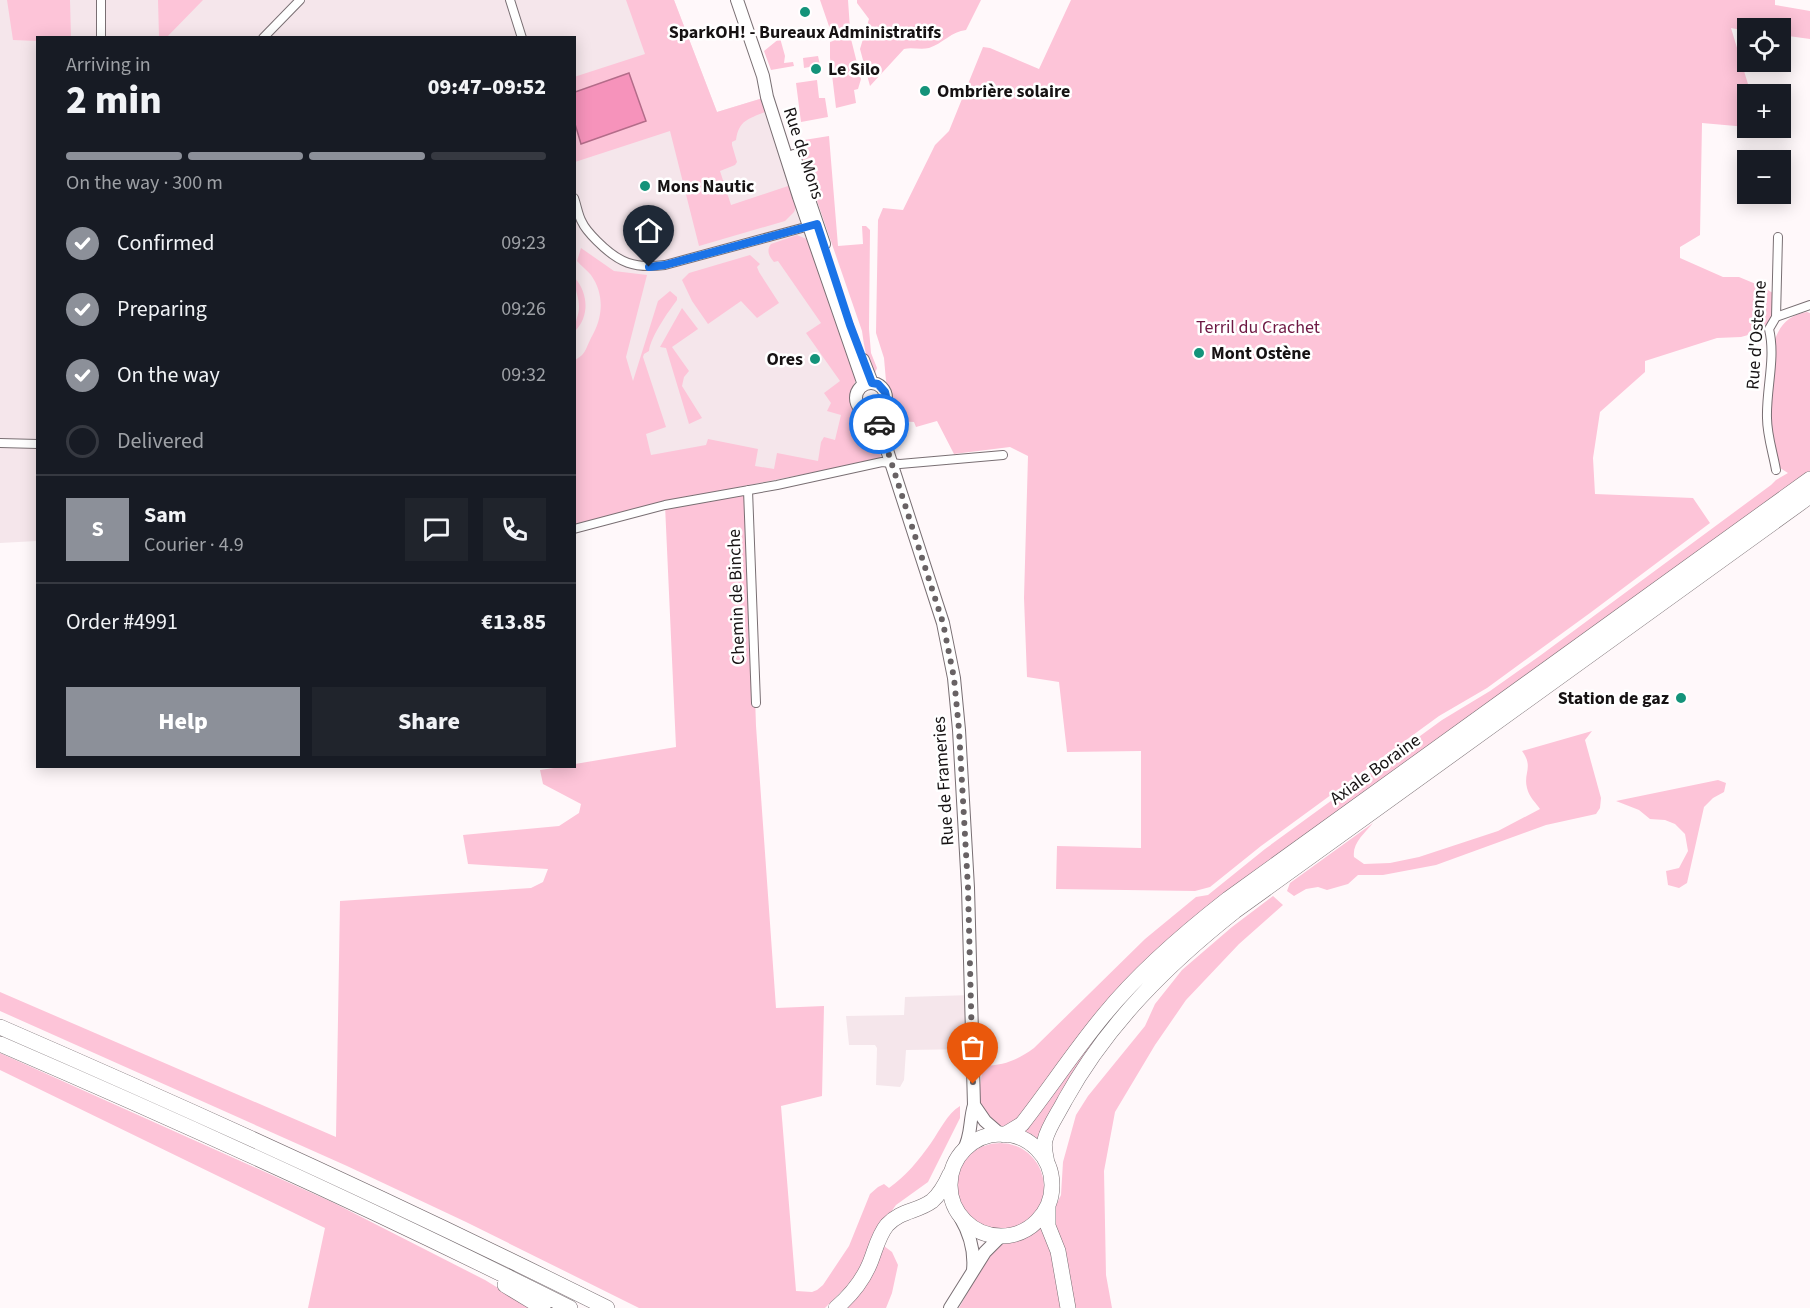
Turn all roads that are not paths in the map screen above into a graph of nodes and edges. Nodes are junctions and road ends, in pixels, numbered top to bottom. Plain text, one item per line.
1 (101, 0) edge
2 (300, 0) edge
3 (510, 0) edge
4 (737, 0) edge
5 (101, 36) edge
6 (265, 36) edge
7 (521, 36) edge
8 (578, 223) edge
9 (813, 225) junction
10 (1778, 237) dead end
11 (1810, 305) edge
12 (1776, 317) junction
13 (868, 384) junction
14 (875, 413) junction
15 (0, 443) edge
16 (36, 444) edge
17 (1003, 455) dead end
18 (892, 463) junction
19 (1776, 470) dead end
20 (1810, 479) edge
21 (748, 490) junction
22 (1810, 496) edge
23 (576, 528) edge
24 (756, 703) dead end
25 (0, 1027) edge
26 (0, 1044) edge
27 (974, 1105) junction
28 (1002, 1135) junction
29 (963, 1151) junction
30 (1047, 1163) junction
31 (952, 1171) junction
32 (1048, 1204) junction
33 (960, 1217) junction
34 (1001, 1236) junction
35 (464, 1255) junction
36 (973, 1270) junction
37 (543, 1308) edge
38 (570, 1308) edge
39 (607, 1308) edge
40 (836, 1308) edge
41 (950, 1308) edge
42 (1068, 1308) edge

1 - 5 street
2 - 6 street
3 - 7 street
4 - 9 main road, Rue de Mons
8 - 9 street
9 - 13 main road, Rue de Mons
10 - 12 street, Rue d'Ostenne
11 - 12 street
12 - 19 street, Rue d'Ostenne
13 - 14 main road
13 - 14 main road
14 - 18 main road
15 - 16 street
17 - 18 street
18 - 21 street
18 - 27 main road, Rue de Frameries
20 - 28 highway, Axiale Boraine
21 - 23 street
21 - 24 street, Chemin de Binche
22 - 30 highway, Axiale Boraine
25 - 39 highway
26 - 35 highway
27 - 28 main road
27 - 29 main road, Rue de Frameries
28 - 29 highway
28 - 30 highway
29 - 31 highway
30 - 32 highway
31 - 33 highway
31 - 40 highway
32 - 34 highway
32 - 42 highway
33 - 34 highway
33 - 36 main road
34 - 36 main road
35 - 37 highway
35 - 38 highway
36 - 41 main road

